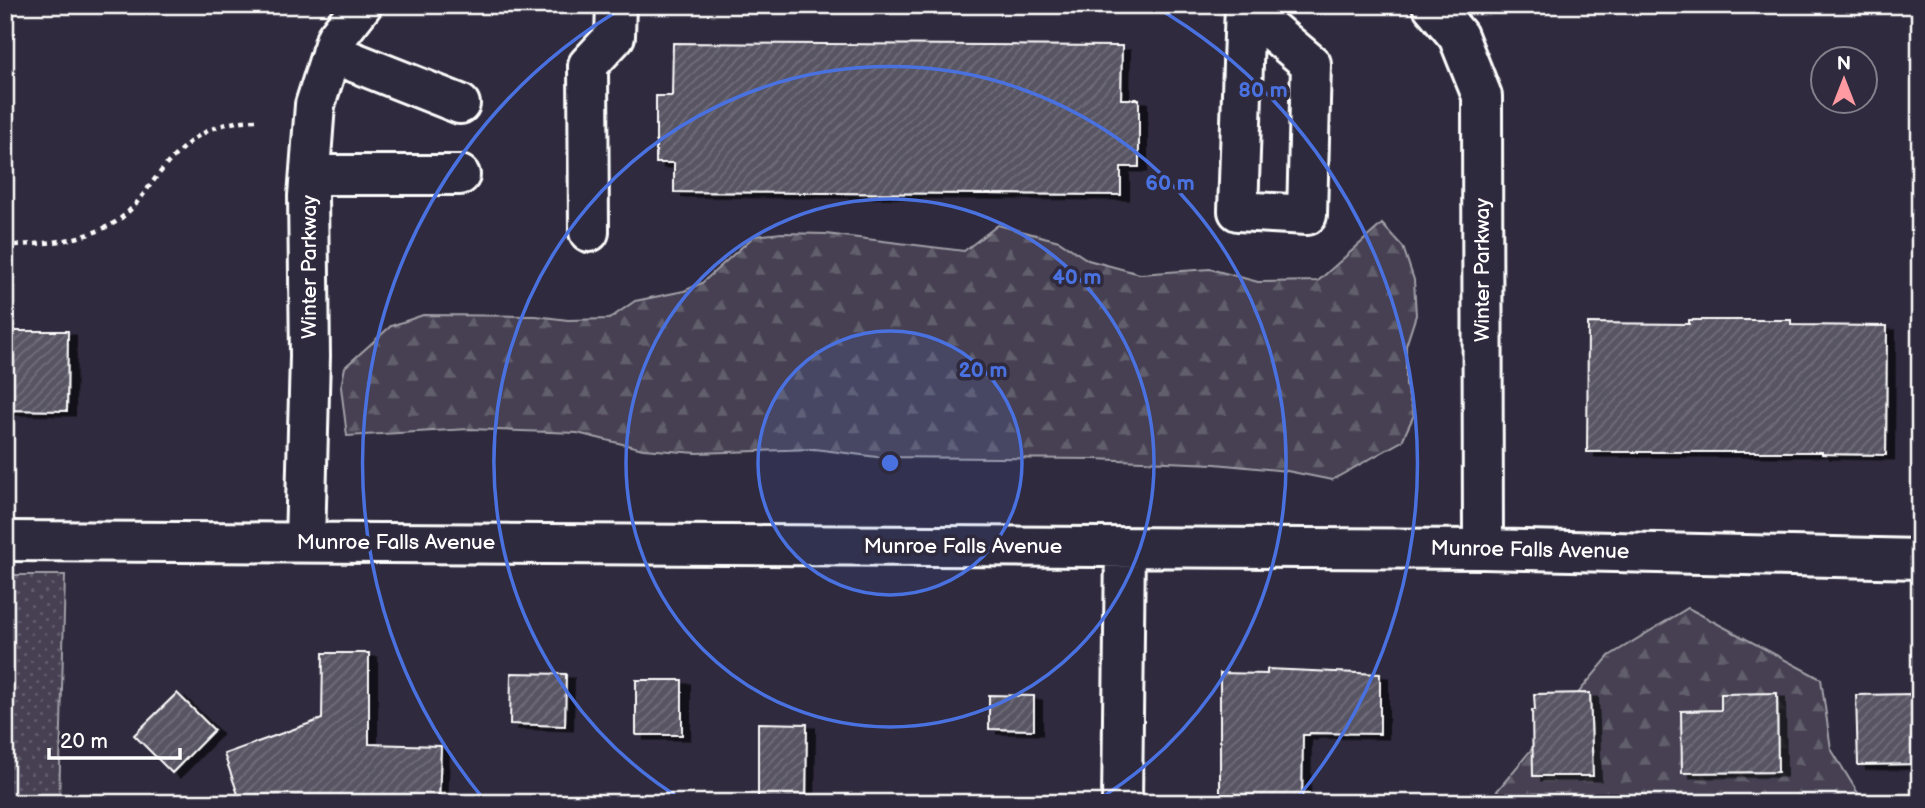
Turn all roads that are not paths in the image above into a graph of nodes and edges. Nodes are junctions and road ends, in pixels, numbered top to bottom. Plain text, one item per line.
1 (362, 5) edge
2 (616, 5) edge
3 (1432, 5) edge
4 (1245, 7) edge
5 (331, 53) junction
6 (460, 104) dead end
7 (310, 175) junction
8 (460, 175) dead end
9 (589, 232) dead end
10 (5, 541) edge
11 (305, 542) junction
12 (1125, 547) junction
13 (1483, 549) junction
14 (1920, 559) edge
15 (1122, 803) edge

1 - 5 street, Winter Parkway
2 - 9 street
3 - 13 street, Winter Parkway
4 - 4 street
5 - 6 street
5 - 7 street, Winter Parkway
7 - 8 street
7 - 11 street, Winter Parkway
10 - 11 street, Munroe Falls Avenue
11 - 12 street, Munroe Falls Avenue
12 - 13 street, Munroe Falls Avenue
12 - 15 street
13 - 14 street, Munroe Falls Avenue

